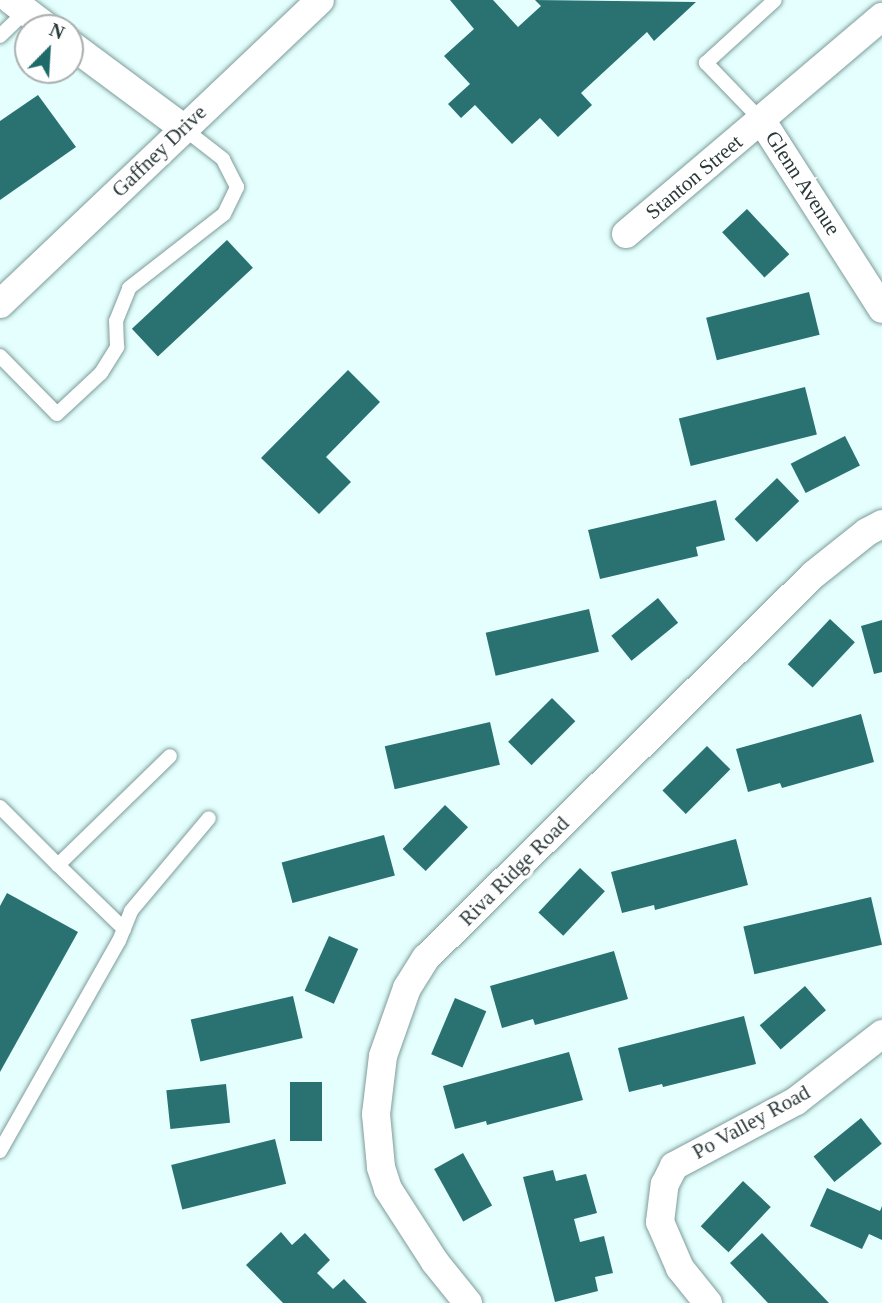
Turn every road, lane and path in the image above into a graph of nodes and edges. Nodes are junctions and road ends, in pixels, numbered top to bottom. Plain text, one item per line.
1 (320, 0) edge
2 (775, 0) edge
3 (18, 6) edge
4 (882, 18) edge
5 (0, 36) edge
6 (84, 54) edge
7 (762, 121) junction
8 (183, 128) junction
9 (626, 234) dead end
10 (0, 304) edge
11 (882, 309) edge
12 (0, 356) edge
13 (882, 524) edge
14 (170, 756) dead end
15 (0, 807) edge
16 (209, 818) dead end
17 (58, 865) junction
18 (124, 929) junction
19 (882, 1034) edge
20 (0, 1152) edge
21 (468, 1303) edge
22 (708, 1303) edge

1 - 8 street, Gaffney Drive
2 - 7 lane
3 - 5 lane
4 - 7 street, Glenn Avenue
6 - 8 street
7 - 9 street, Stanton Street
7 - 11 street, Glenn Avenue
8 - 10 street, Gaffney Drive
8 - 12 lane
13 - 21 street, Riva Ridge Road
14 - 17 lane
15 - 17 lane
16 - 18 lane
17 - 18 lane
18 - 20 lane
19 - 22 street, Po Valley Road

